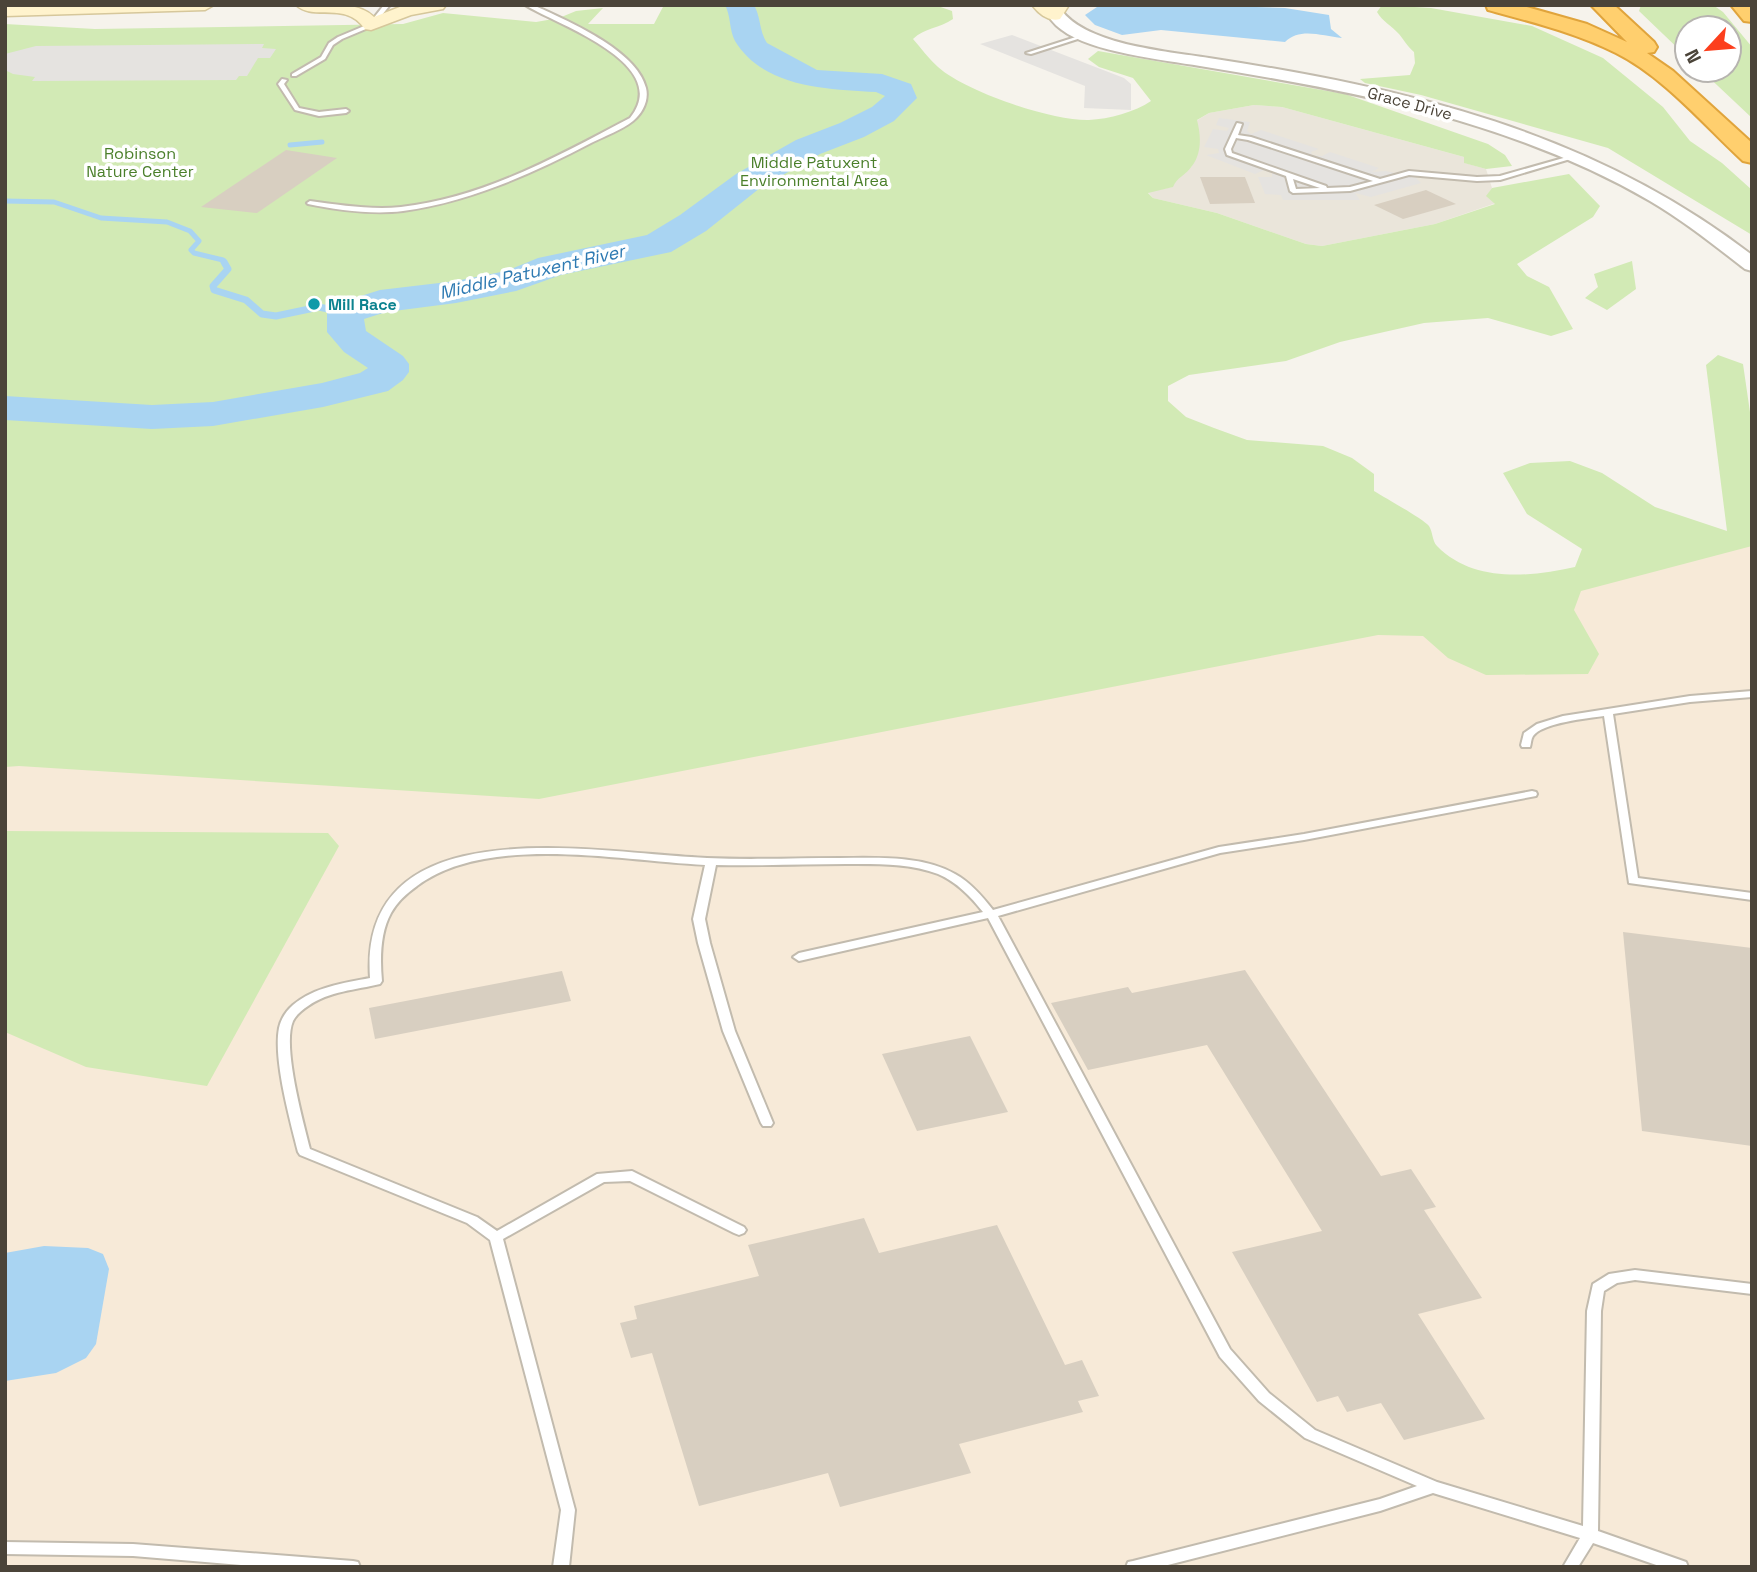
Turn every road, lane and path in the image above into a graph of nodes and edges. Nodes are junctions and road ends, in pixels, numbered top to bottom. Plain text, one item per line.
1 (205, 5) edge
2 (305, 5) edge
3 (387, 5) edge
4 (437, 5) edge
5 (527, 5) edge
6 (1496, 5) edge
7 (1601, 5) edge
8 (1741, 5) edge
9 (1051, 8) edge
10 (5, 10) edge
11 (1752, 16) edge
12 (371, 25) junction
13 (1084, 36) junction
14 (1029, 53) dead end
15 (294, 75) dead end
16 (284, 80) dead end
17 (346, 111) dead end
18 (1239, 124) dead end
19 (1720, 125) junction
20 (1234, 136) junction
21 (1752, 156) edge
22 (1574, 157) junction
23 (1289, 175) junction
24 (1377, 180) junction
25 (1334, 190) junction
26 (310, 203) dead end
27 (1752, 265) edge
28 (1752, 694) edge
29 (1608, 712) junction
30 (1526, 745) dead end
31 (1532, 794) dead end
32 (711, 862) junction
33 (1752, 897) edge
34 (991, 914) junction
35 (799, 957) dead end
36 (767, 1123) dead end
37 (739, 1230) dead end
38 (496, 1237) junction
39 (1752, 1289) edge
40 (1433, 1487) junction
41 (1590, 1535) junction
42 (5, 1548) edge
43 (353, 1567) edge
44 (561, 1567) edge
45 (1132, 1567) edge
46 (1570, 1567) edge
47 (1681, 1567) edge

1 - 10 main road
2 - 12 main road
3 - 12 lane
4 - 12 main road
5 - 26 lane
6 - 19 highway
7 - 19 highway
8 - 11 highway
9 - 13 street, Grace Drive
12 - 15 lane
13 - 14 lane
13 - 22 street, Grace Drive
16 - 17 lane
18 - 20 lane
19 - 21 highway
20 - 23 lane
20 - 24 lane
22 - 24 lane
22 - 27 street, Grace Drive
23 - 25 lane
23 - 25 lane
24 - 25 lane
28 - 29 lane
29 - 30 lane
29 - 33 lane
31 - 34 lane
32 - 34 lane
32 - 36 lane
32 - 38 lane
34 - 35 lane
34 - 40 lane
37 - 38 lane
38 - 44 lane
39 - 41 lane
40 - 41 lane
40 - 45 lane
41 - 46 lane
41 - 47 lane
42 - 43 lane

